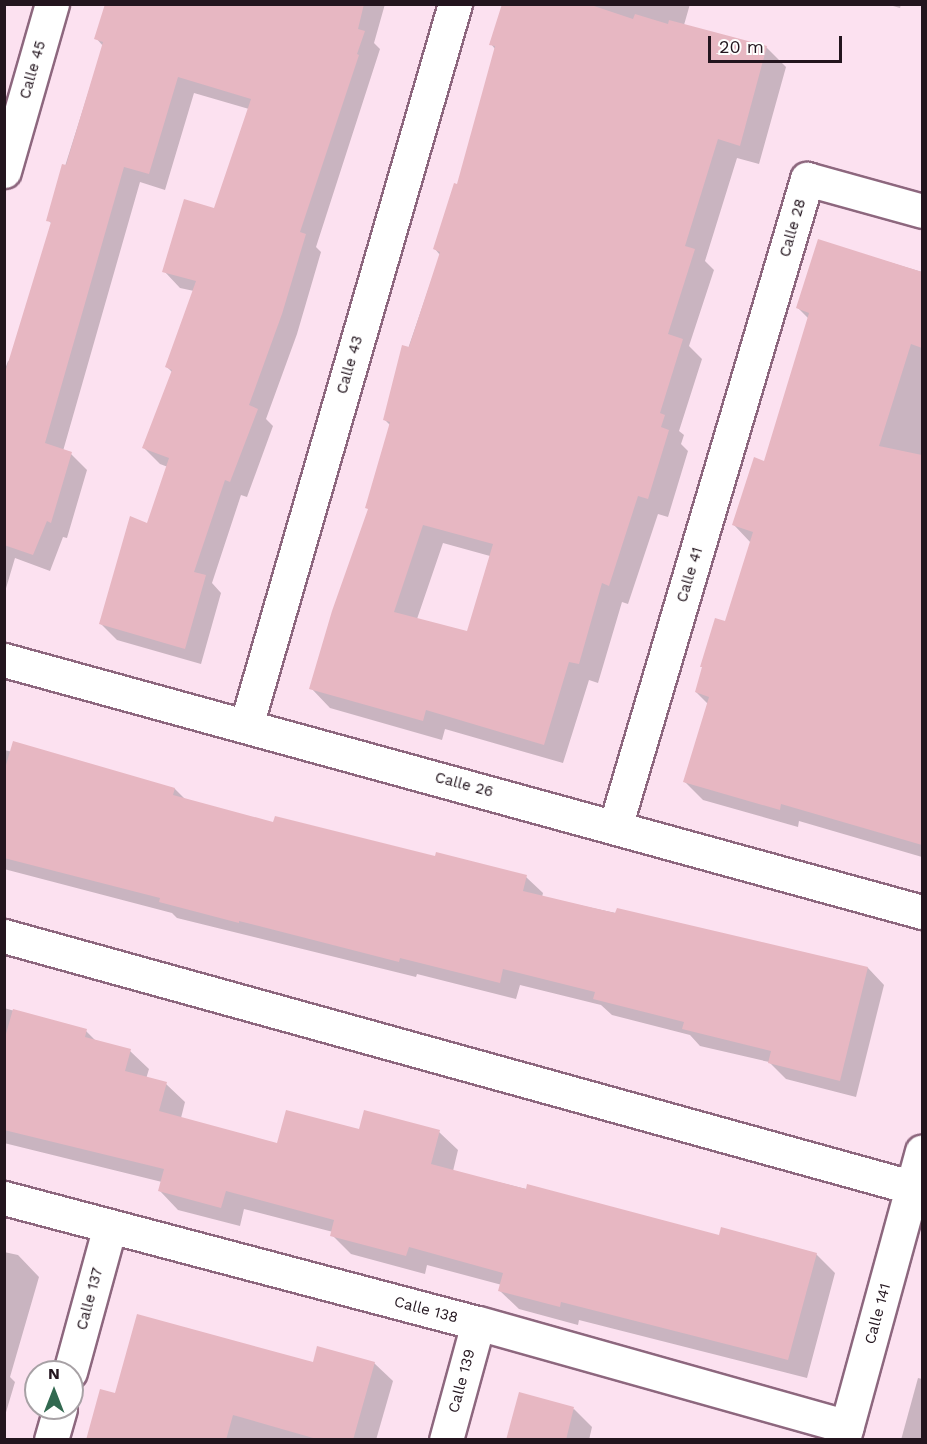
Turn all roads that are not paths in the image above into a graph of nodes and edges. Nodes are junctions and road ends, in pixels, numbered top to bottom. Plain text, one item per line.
1 (52, 4) edge
2 (455, 4) edge
3 (4, 171) edge
4 (922, 211) edge
5 (766, 323) joint
6 (4, 660) edge
7 (246, 726) junction
8 (615, 827) junction
9 (922, 912) edge
10 (4, 936) edge
11 (922, 1152) edge
12 (918, 1189) edge
13 (4, 1198) edge
14 (110, 1226) junction
15 (478, 1323) junction
16 (73, 1360) edge
17 (57, 1420) edge
18 (845, 1433) edge
19 (51, 1440) edge
20 (446, 1440) edge

1 - 3 street, Calle 45
2 - 7 street, Calle 43
4 - 5 street, Calle 28
5 - 8 street, Calle 41
6 - 7 street, Calle 26
7 - 8 street, Calle 26
8 - 9 street, Calle 26
10 - 12 street
11 - 12 street, Calle 141
12 - 18 street, Calle 141
13 - 14 street, Calle 138
14 - 15 street, Calle 138
14 - 16 street, Calle 137
15 - 18 street, Calle 138
15 - 20 street, Calle 139
17 - 19 street

